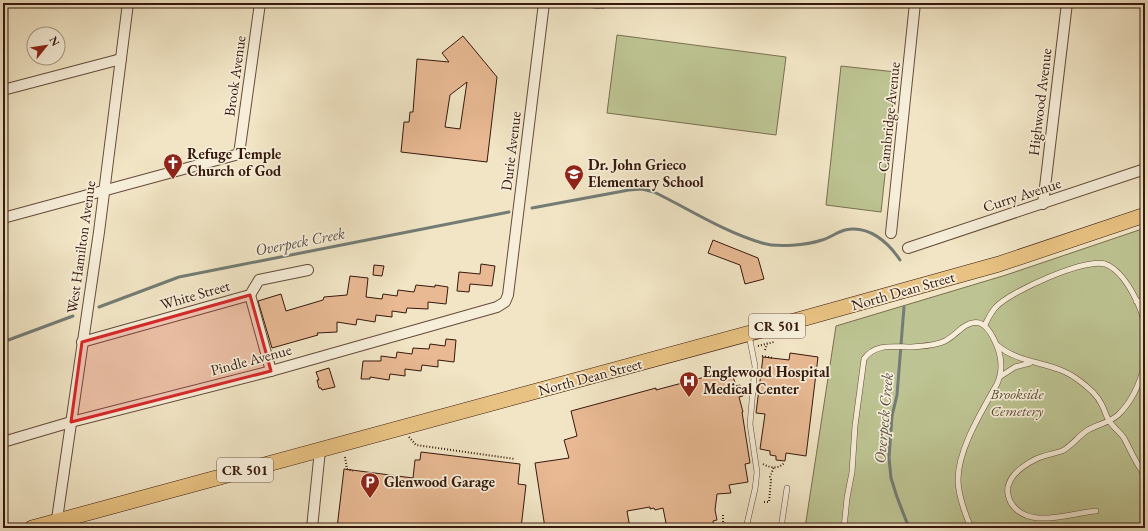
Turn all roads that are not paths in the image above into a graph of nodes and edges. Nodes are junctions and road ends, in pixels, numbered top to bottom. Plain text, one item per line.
1 (128, 3) edge
2 (260, 3) edge
3 (544, 3) edge
4 (572, 3) edge
5 (612, 3) edge
6 (916, 3) edge
7 (1066, 3) edge
8 (121, 59) junction
9 (3, 90) edge
10 (1145, 169) edge
11 (104, 190) junction
12 (1043, 204) junction
13 (1145, 215) edge
14 (3, 218) edge
15 (891, 234) dead end
16 (908, 248) dead end
17 (308, 270) dead end
18 (250, 295) junction
19 (1136, 301) junction
20 (505, 302) joint
21 (1145, 302) edge
22 (985, 325) junction
23 (1145, 330) edge
24 (749, 334) junction
25 (82, 342) junction
26 (996, 344) junction
27 (1032, 362) junction
28 (1145, 364) edge
29 (271, 371) junction
30 (1001, 376) junction
31 (1109, 421) junction
32 (71, 422) junction
33 (3, 442) edge
34 (320, 450) junction
35 (1145, 475) edge
36 (786, 488) dead end
37 (1096, 511) dead end
38 (56, 524) edge
39 (32, 528) edge
40 (312, 528) edge
41 (746, 528) edge
42 (781, 528) edge
43 (844, 528) edge
44 (971, 528) edge

1 - 8 street, West Hamilton Avenue
2 - 11 street, Brook Avenue
3 - 20 street, Durie Avenue
4 - 5 lane
6 - 15 street, Cambridge Avenue
7 - 12 street, Highwood Avenue
8 - 9 street
8 - 11 street, West Hamilton Avenue
10 - 12 street, Curry Avenue
11 - 14 street
11 - 25 street, West Hamilton Avenue
12 - 16 street, Curry Avenue
13 - 24 main road, North Dean Street / CR 501
17 - 18 street, White Street
18 - 25 street, White Street
18 - 29 street
19 - 21 lane
19 - 22 lane
19 - 23 lane
20 - 29 street, Pindle Avenue
22 - 26 lane
22 - 43 lane
24 - 34 main road, North Dean Street / CR 501
24 - 41 lane
25 - 32 street, West Hamilton Avenue
26 - 27 lane
26 - 30 lane
27 - 30 lane
27 - 31 lane
28 - 31 lane
29 - 32 street, Pindle Avenue
30 - 44 lane
31 - 35 lane
31 - 37 lane
32 - 33 street, Pindle Avenue
32 - 38 street, West Hamilton Avenue
34 - 38 main road, North Dean Street / CR 501
34 - 40 street
36 - 42 lane
38 - 39 main road, North Dean Street / CR 501

